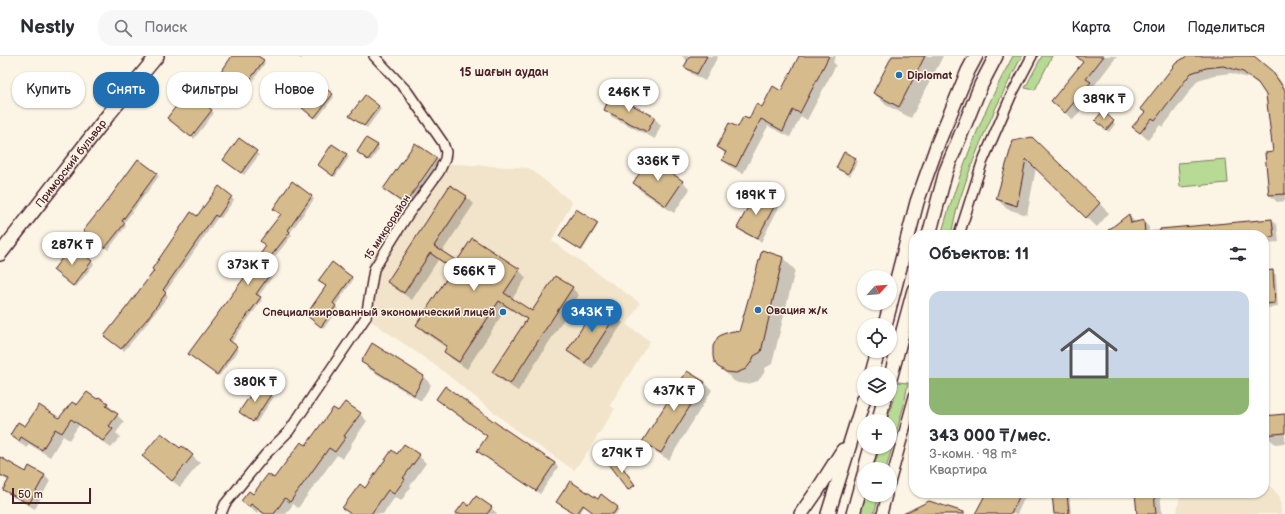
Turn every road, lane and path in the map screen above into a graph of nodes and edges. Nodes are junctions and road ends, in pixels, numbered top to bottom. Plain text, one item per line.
1 (158, 56) edge
2 (374, 56) edge
3 (976, 56) edge
4 (996, 56) edge
5 (1032, 56) edge
6 (910, 230) edge
7 (930, 230) edge
8 (961, 230) edge
9 (909, 233) edge
10 (0, 254) edge
11 (909, 309) edge
12 (887, 318) edge
13 (894, 366) edge
14 (862, 406) edge
15 (909, 414) edge
16 (854, 432) junction
17 (896, 462) edge
18 (857, 499) edge
19 (885, 502) edge
20 (221, 514) edge
21 (801, 514) edge
22 (828, 514) edge
23 (853, 514) edge
24 (882, 514) edge

1 - 10 main road, Приморский бульвар
2 - 20 street, 15 микрорайон
3 - 6 main road
4 - 7 main road
5 - 8 street
9 - 12 main road
11 - 13 main road
14 - 16 main road
15 - 17 street
16 - 21 main road
16 - 22 main road
18 - 23 main road
19 - 24 street

